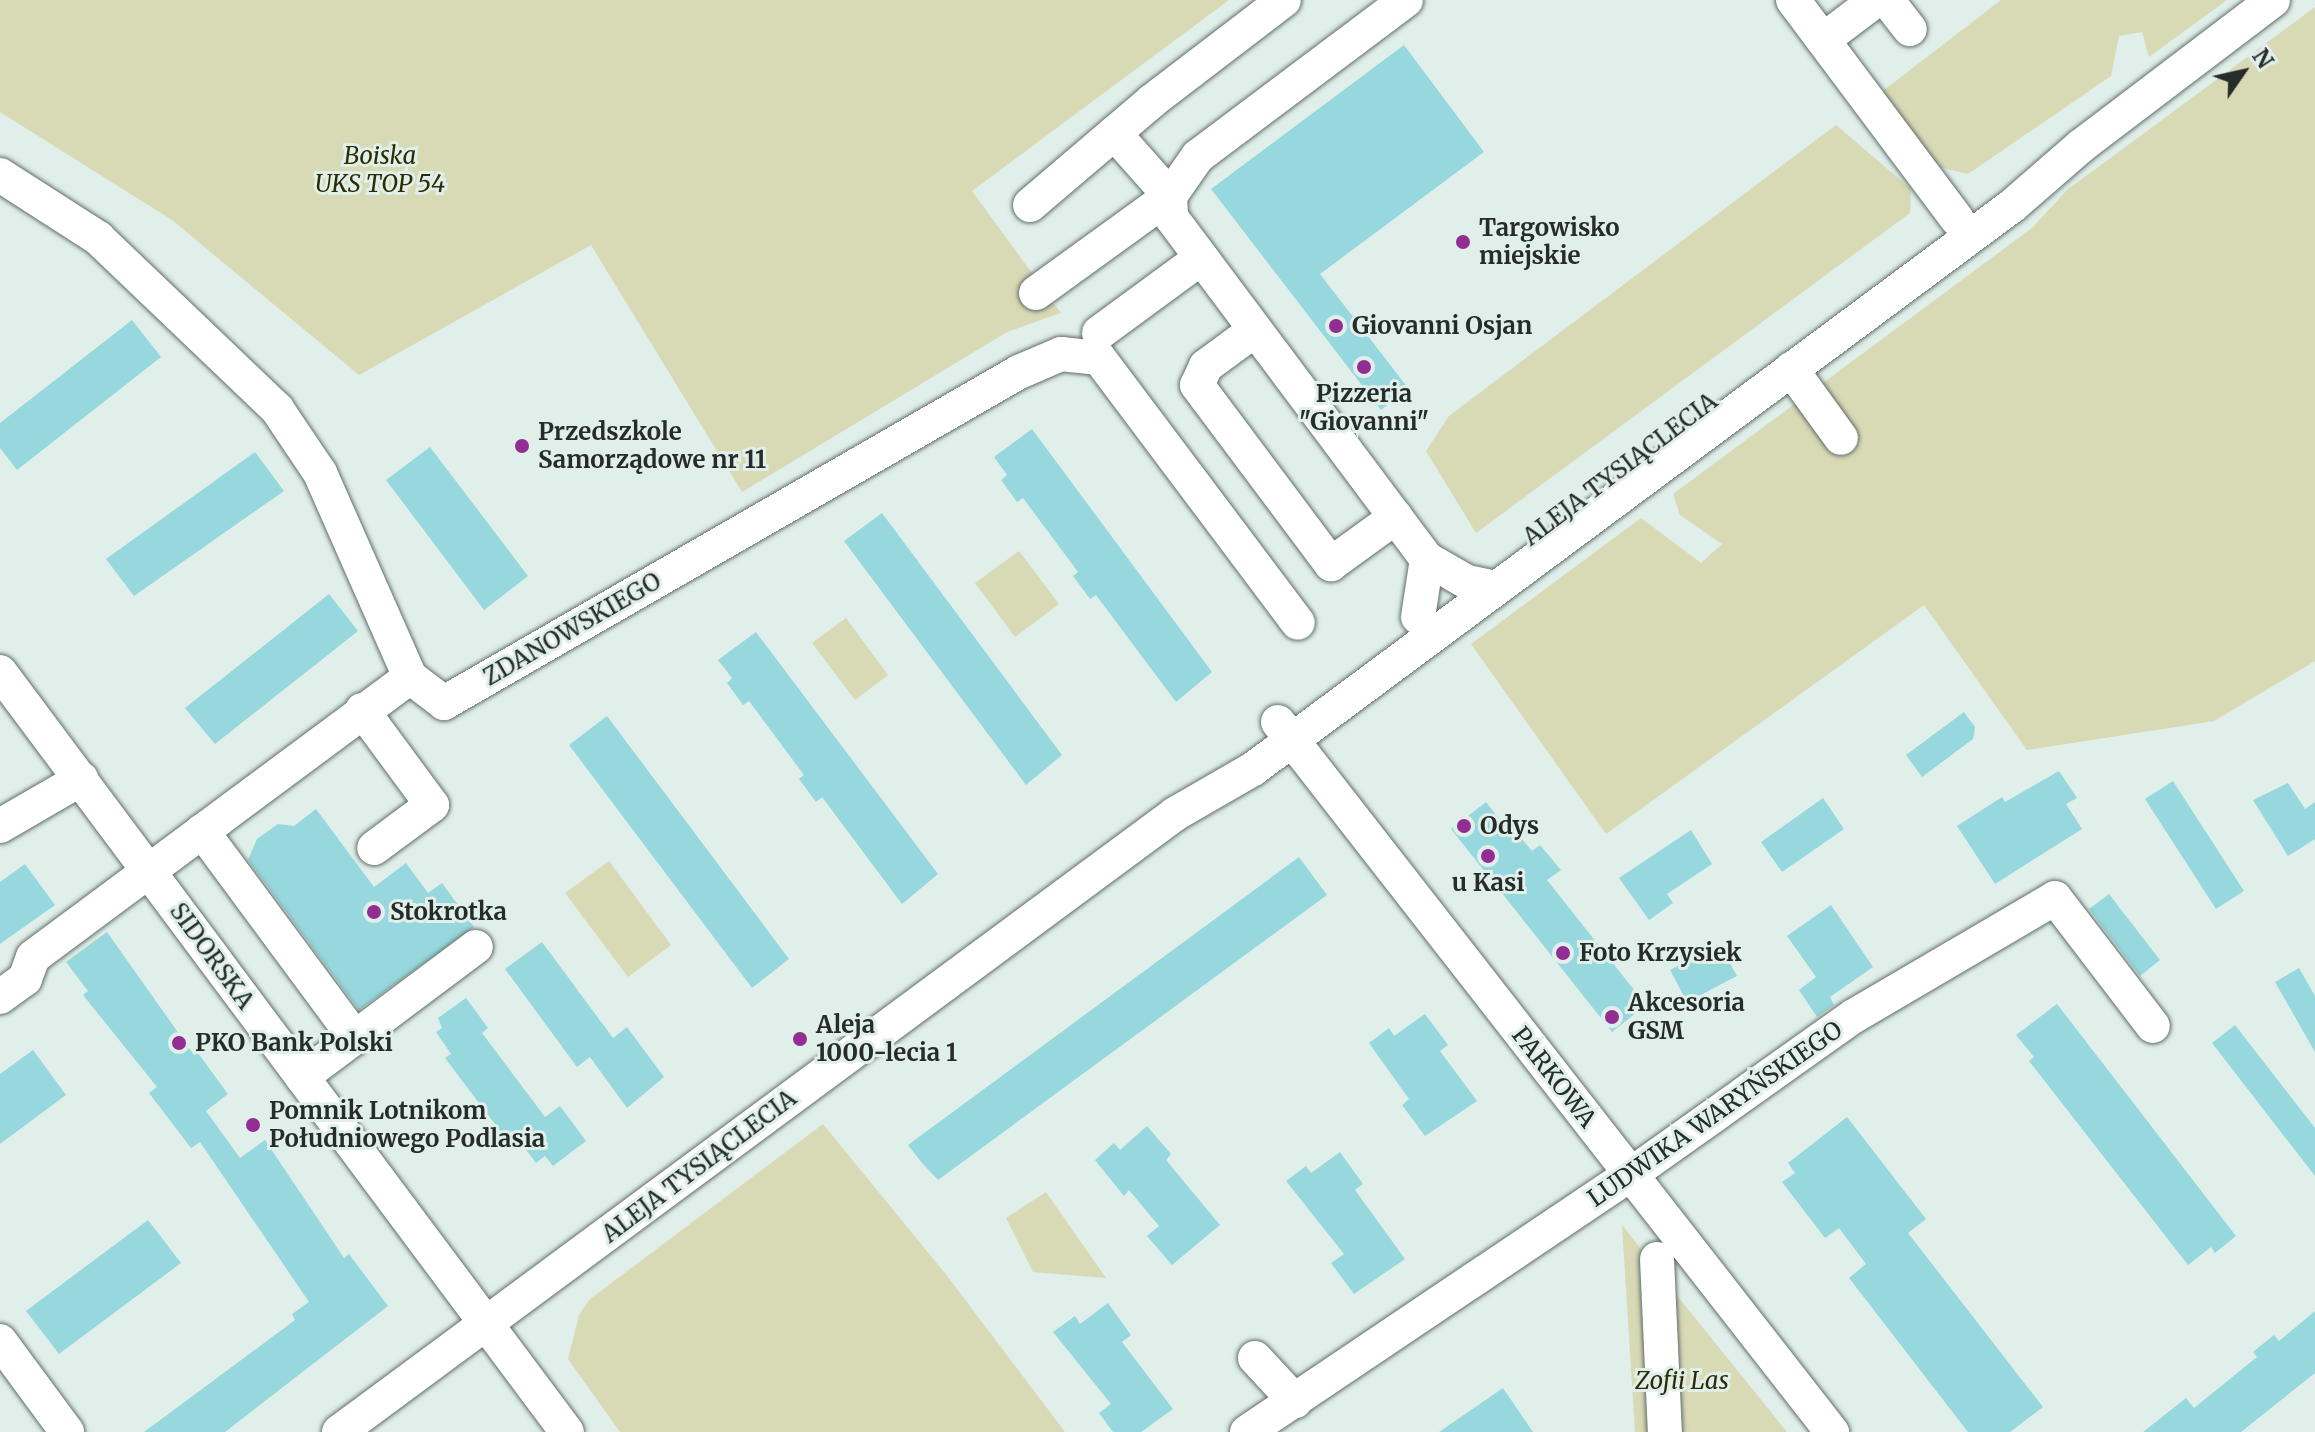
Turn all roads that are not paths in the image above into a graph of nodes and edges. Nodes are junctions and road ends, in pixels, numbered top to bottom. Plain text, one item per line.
1 (1284, 0) edge
2 (1406, 0) edge
3 (1793, 0) edge
4 (1876, 0) edge
5 (1887, 0) edge
6 (2273, 0) edge
7 (1910, 29) dead end
8 (1823, 40) junction
9 (1114, 133) junction
10 (2081, 146) junction
11 (0, 175) edge
12 (1170, 196) junction
13 (1030, 205) dead end
14 (1957, 219) junction
15 (1201, 258) junction
16 (1036, 293) dead end
17 (1255, 330) junction
18 (1099, 333) dead end
19 (1791, 369) junction
20 (1841, 438) dead end
21 (1396, 517) junction
22 (1427, 559) junction
23 (1482, 585) junction
24 (1418, 617) junction
25 (1298, 623) dead end
26 (0, 672) edge
27 (410, 677) junction
28 (362, 710) junction
29 (1285, 730) junction
30 (81, 779) junction
31 (0, 826) edge
32 (202, 831) junction
33 (374, 848) dead end
34 (149, 871) junction
35 (476, 947) dead end
36 (0, 997) edge
37 (2153, 1026) dead end
38 (355, 1038) junction
39 (302, 1077) junction
40 (1630, 1175) junction
41 (1657, 1259) dead end
42 (486, 1324) junction
43 (0, 1341) edge
44 (1255, 1358) dead end
45 (1295, 1401) junction
46 (67, 1432) edge
47 (339, 1432) edge
48 (567, 1432) edge
49 (1247, 1432) edge
50 (1665, 1432) edge
51 (1832, 1432) edge

1 - 9 street
2 - 12 street
3 - 8 street
4 - 8 street
5 - 7 street
6 - 10 street, ALEJA TYSIĄCLECIA
8 - 14 street
9 - 12 street
9 - 13 street
10 - 14 street, ALEJA TYSIĄCLECIA
10 - 19 street, ALEJA TYSIĄCLECIA
11 - 27 street
12 - 15 street
12 - 16 street
14 - 23 street, ALEJA TYSIĄCLECIA
15 - 17 street
15 - 18 street
17 - 21 street
17 - 21 street
19 - 20 street
19 - 23 street, ALEJA TYSIĄCLECIA
21 - 22 street
22 - 23 street
22 - 24 street
23 - 24 street, ALEJA TYSIĄCLECIA
23 - 29 street, ALEJA TYSIĄCLECIA
24 - 29 street, ALEJA TYSIĄCLECIA
25 - 27 street, ZDANOWSKIEGO
26 - 30 street, SIDORSKA
27 - 28 street
28 - 32 street
28 - 33 street
29 - 40 street, PARKOWA
29 - 42 street, ALEJA TYSIĄCLECIA
30 - 31 street
30 - 34 street, SIDORSKA
32 - 34 street
32 - 38 street
34 - 36 street
34 - 39 street, SIDORSKA
35 - 38 street
37 - 40 street, LUDWIKA WARYŃSKIEGO
38 - 39 street
39 - 42 street, SIDORSKA
40 - 45 street, LUDWIKA WARYŃSKIEGO
40 - 51 street, PARKOWA
41 - 50 street
42 - 47 street, ALEJA TYSIĄCLECIA
42 - 48 street, SIDORSKA
43 - 46 street
44 - 45 street
45 - 49 street, LUDWIKA WARYŃSKIEGO

